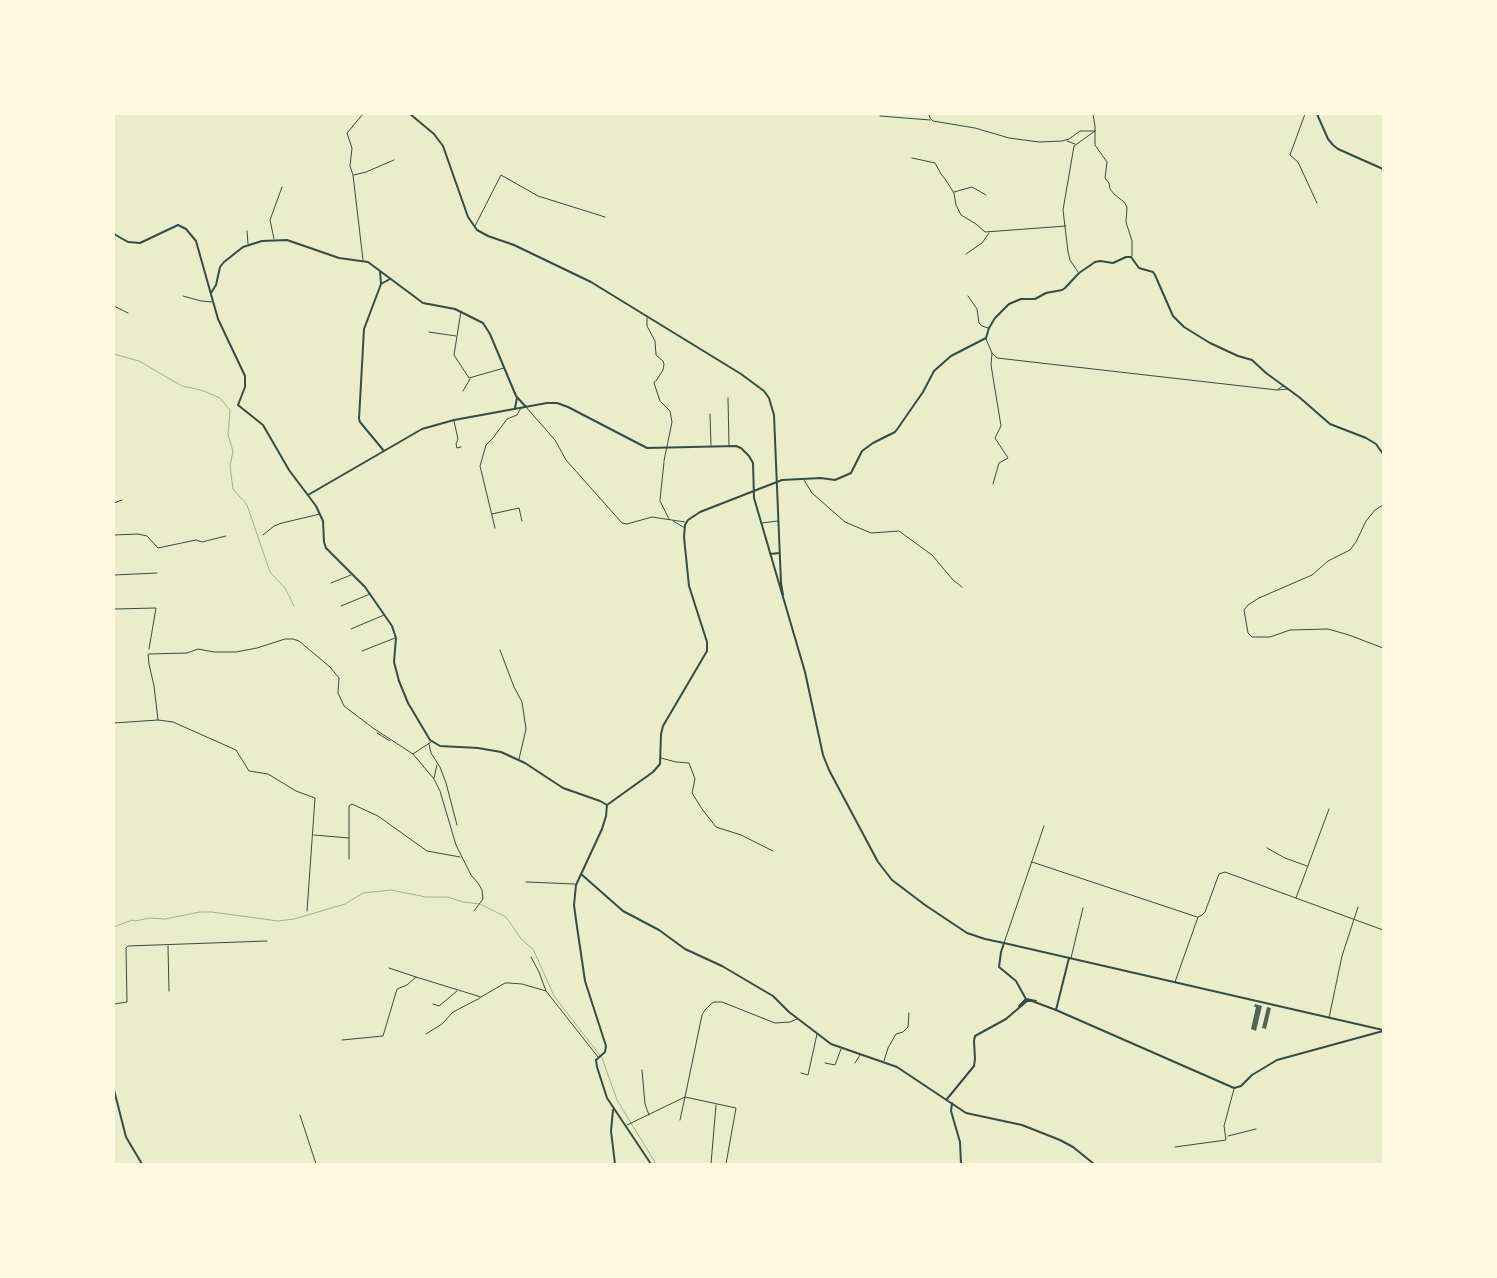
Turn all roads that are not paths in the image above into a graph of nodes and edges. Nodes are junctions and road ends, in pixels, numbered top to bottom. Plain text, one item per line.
1 (363, 114) edge
2 (410, 114) edge
3 (929, 114) edge
4 (1094, 114) edge
5 (1305, 114) edge
6 (1317, 114) edge
7 (880, 116) dead end
8 (931, 120) junction
9 (1095, 131) junction
10 (1065, 140) junction
11 (1075, 144) junction
12 (912, 158) dead end
13 (394, 160) dead end
14 (1383, 169) edge
15 (353, 175) junction
16 (282, 187) dead end
17 (954, 193) junction
18 (986, 195) dead end
19 (1317, 203) dead end
20 (605, 217) dead end
21 (1066, 226) junction
22 (475, 227) junction
23 (247, 231) dead end
24 (990, 232) junction
25 (114, 234) edge
26 (274, 239) junction
27 (248, 245) junction
28 (966, 254) dead end
29 (1131, 257) junction
30 (363, 261) junction
31 (380, 270) junction
32 (1079, 273) junction
33 (386, 275) junction
34 (382, 278) junction
35 (391, 279) junction
36 (382, 283) junction
37 (211, 293) junction
38 (183, 296) dead end
39 (968, 296) dead end
40 (213, 302) junction
41 (114, 306) edge
42 (128, 312) dead end
43 (461, 312) junction
44 (646, 316) junction
45 (989, 328) junction
46 (429, 332) dead end
47 (456, 336) junction
48 (986, 338) junction
49 (992, 353) junction
50 (504, 368) junction
51 (471, 379) junction
52 (1284, 385) junction
53 (1289, 389) junction
54 (1277, 390) junction
55 (463, 391) dead end
56 (728, 398) dead end
57 (519, 402) junction
58 (526, 407) junction
59 (521, 408) junction
60 (515, 409) junction
61 (710, 414) dead end
62 (454, 420) junction
63 (711, 446) junction
64 (729, 446) junction
65 (462, 448) dead end
66 (668, 448) junction
67 (384, 450) junction
68 (1383, 454) edge
69 (803, 479) junction
70 (777, 481) junction
71 (993, 484) dead end
72 (754, 491) junction
73 (308, 495) junction
74 (122, 500) dead end
75 (114, 503) edge
76 (1383, 505) edge
77 (320, 514) junction
78 (492, 514) junction
79 (670, 520) junction
80 (779, 520) junction
81 (522, 521) dead end
82 (686, 522) junction
83 (761, 524) junction
84 (495, 528) dead end
85 (685, 528) junction
86 (114, 535) edge
87 (263, 535) dead end
88 (226, 536) dead end
89 (780, 553) junction
90 (770, 554) junction
91 (157, 573) dead end
92 (114, 575) edge
93 (352, 575) junction
94 (331, 583) dead end
95 (962, 587) dead end
96 (370, 594) junction
97 (785, 604) junction
98 (341, 606) dead end
99 (114, 609) edge
100 (385, 614) junction
101 (351, 628) dead end
102 (396, 638) junction
103 (1383, 648) edge
104 (149, 649) dead end
105 (500, 650) dead end
106 (362, 651) dead end
107 (158, 720) junction
108 (114, 723) edge
109 (377, 733) dead end
110 (393, 742) junction
111 (432, 742) junction
112 (428, 744) junction
113 (413, 754) junction
114 (661, 758) junction
115 (519, 759) junction
116 (438, 765) junction
117 (434, 779) junction
118 (607, 805) junction
119 (1330, 809) dead end
120 (457, 825) dead end
121 (1044, 826) dead end
122 (313, 835) junction
123 (349, 838) junction
124 (1267, 848) dead end
125 (773, 851) dead end
126 (461, 858) junction
127 (349, 859) dead end
128 (1032, 862) junction
129 (1308, 866) junction
130 (581, 873) junction
131 (526, 882) dead end
132 (576, 885) junction
133 (1296, 898) junction
134 (1358, 907) dead end
135 (1083, 908) dead end
136 (307, 911) dead end
137 (474, 911) dead end
138 (1198, 917) junction
139 (1353, 919) junction
140 (1383, 930) edge
141 (267, 941) dead end
142 (1004, 943) junction
143 (168, 945) junction
144 (531, 957) dead end
145 (1070, 958) junction
146 (389, 968) dead end
147 (416, 978) junction
148 (1175, 982) junction
149 (458, 990) junction
150 (169, 991) dead end
151 (546, 991) junction
152 (480, 997) junction
153 (1026, 1000) junction
154 (114, 1004) edge
155 (433, 1004) dead end
156 (1056, 1010) junction
157 (908, 1013) dead end
158 (1329, 1018) junction
159 (798, 1019) junction
160 (1373, 1029) junction
161 (1383, 1031) edge
162 (817, 1033) junction
163 (426, 1034) dead end
164 (1372, 1034) junction
165 (342, 1040) dead end
166 (841, 1048) junction
167 (860, 1054) junction
168 (599, 1058) junction
169 (884, 1061) junction
170 (825, 1063) dead end
171 (855, 1063) dead end
172 (642, 1070) dead end
173 (802, 1073) dead end
174 (1234, 1088) junction
175 (114, 1090) edge
176 (685, 1097) junction
177 (947, 1098) junction
178 (952, 1102) junction
179 (716, 1104) junction
180 (613, 1109) junction
181 (300, 1115) dead end
182 (649, 1116) junction
183 (680, 1120) dead end
184 (626, 1126) junction
185 (1256, 1129) dead end
186 (1227, 1136) junction
187 (1175, 1148) dead end
188 (142, 1164) edge
189 (316, 1164) edge
190 (616, 1164) edge
191 (651, 1164) edge
192 (711, 1164) edge
193 (726, 1164) edge
194 (962, 1164) edge
195 (1094, 1164) edge

1 - 15 street
2 - 22 street
3 - 8 street
4 - 9 street
5 - 19 street
6 - 14 street
7 - 8 street
8 - 10 street
9 - 10 street
9 - 11 street
9 - 29 street
10 - 11 street
11 - 21 street
12 - 17 street
13 - 15 street
15 - 30 street
16 - 26 street
17 - 18 street
17 - 24 street
20 - 22 street
21 - 24 street
21 - 32 street
22 - 44 street
23 - 27 street
24 - 28 street
25 - 37 street
26 - 27 street
26 - 30 street
27 - 37 street
29 - 32 street
29 - 52 street
30 - 31 street
31 - 33 street
31 - 34 street
32 - 45 street
33 - 34 street
33 - 35 street
33 - 36 street
34 - 36 street
35 - 36 street
35 - 43 street
36 - 67 street
37 - 40 street
38 - 40 street
39 - 45 street
40 - 73 street
41 - 42 street
43 - 47 street
43 - 50 street
44 - 66 street
44 - 70 street
45 - 48 street
46 - 47 street
47 - 51 street
48 - 49 street
48 - 69 street
49 - 54 street
49 - 71 street
50 - 51 street
50 - 57 street
51 - 55 street
52 - 53 street
52 - 54 street
53 - 54 street
53 - 68 street
56 - 64 street
57 - 58 street
57 - 59 street
57 - 60 street
58 - 59 street
58 - 66 street
58 - 79 street
59 - 60 street
59 - 78 street
60 - 62 street
61 - 63 street
62 - 65 street
62 - 67 street
63 - 64 street
63 - 66 street
64 - 72 street
66 - 79 street
67 - 73 street
69 - 70 street
69 - 95 street
70 - 72 street
70 - 80 street
72 - 82 street
72 - 83 street
73 - 77 street
74 - 75 street
76 - 103 street
77 - 87 street
77 - 93 street
78 - 81 street
78 - 84 street
79 - 82 street
79 - 85 street
80 - 83 street
80 - 89 street
82 - 85 street
83 - 90 street
85 - 114 street
86 - 88 street
89 - 90 street
89 - 97 street
90 - 97 street
91 - 92 street
93 - 94 street
93 - 96 street
96 - 98 street
96 - 100 street
97 - 142 street
99 - 104 street
100 - 101 street
100 - 102 street
102 - 106 street
102 - 111 street
105 - 115 street
107 - 108 street
107 - 110 street
107 - 122 street
109 - 110 street
110 - 113 street
111 - 112 street
111 - 115 street
112 - 113 street
112 - 116 street
113 - 117 street
114 - 118 street
114 - 125 street
115 - 118 street
116 - 117 street
116 - 120 street
117 - 126 street
118 - 130 street
119 - 129 street
121 - 128 street
122 - 123 street
122 - 136 street
123 - 126 street
123 - 127 street
124 - 129 street
126 - 137 street
128 - 138 street
128 - 142 street
129 - 133 street
130 - 132 street
130 - 159 street
131 - 132 street
132 - 168 street
133 - 138 street
133 - 139 street
134 - 139 street
135 - 145 street
138 - 148 street
139 - 140 street
139 - 158 street
141 - 143 street
142 - 145 street
142 - 153 street
143 - 150 street
143 - 154 street
144 - 151 street
145 - 148 street
145 - 156 street
146 - 147 street
147 - 149 street
147 - 165 street
148 - 158 street
149 - 152 street
149 - 155 street
151 - 152 street
151 - 168 street
152 - 163 street
153 - 156 street
153 - 177 street
156 - 174 street
157 - 169 street
158 - 160 street
159 - 162 street
159 - 176 street
160 - 161 street
160 - 164 street
161 - 164 street
162 - 166 street
162 - 173 street
164 - 174 street
166 - 167 street
166 - 170 street
167 - 169 street
167 - 171 street
168 - 180 street
169 - 177 street
172 - 182 street
174 - 186 street
175 - 188 street
176 - 179 street
176 - 182 street
176 - 183 street
177 - 178 street
178 - 194 street
178 - 195 street
179 - 192 street
179 - 193 street
180 - 184 street
180 - 190 street
181 - 189 street
182 - 184 street
184 - 191 street
185 - 186 street
186 - 187 street

